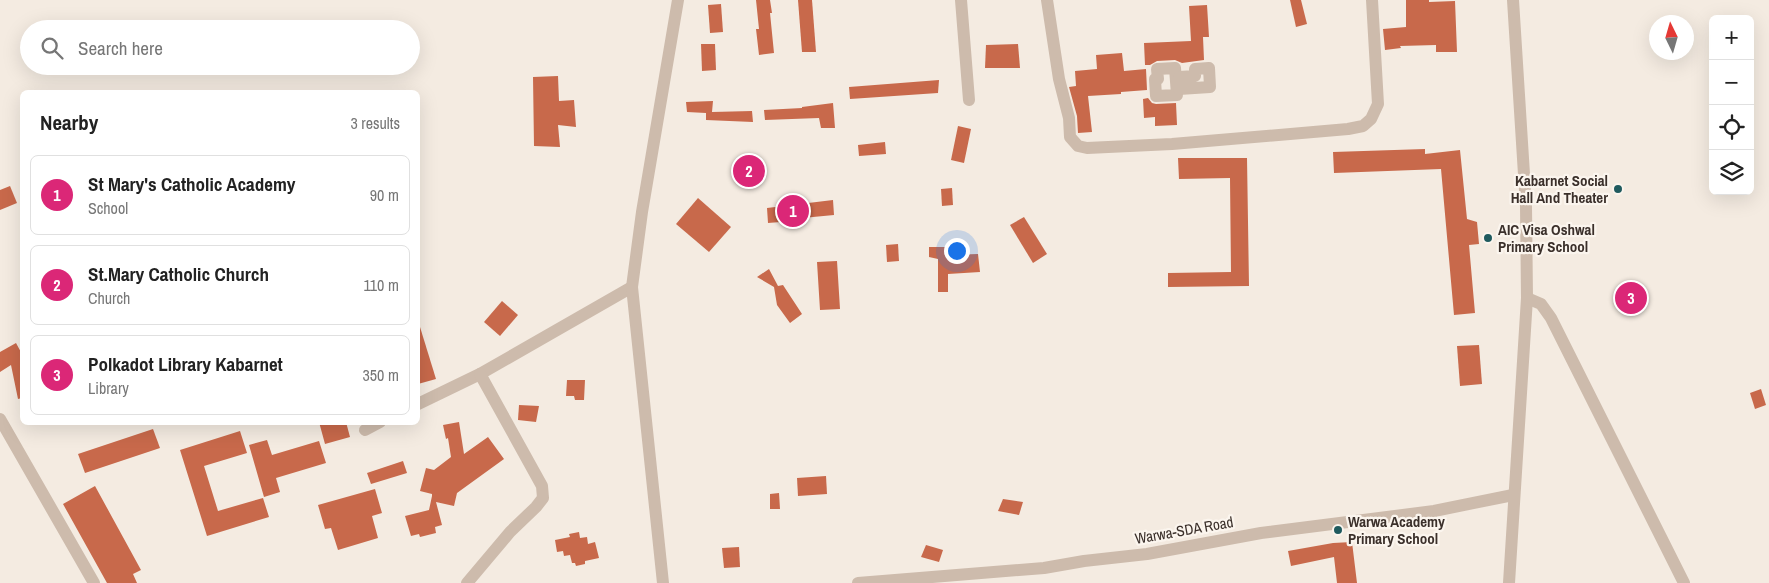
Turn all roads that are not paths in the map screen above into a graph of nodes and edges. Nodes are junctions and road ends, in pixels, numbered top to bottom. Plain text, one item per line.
1 (678, 0) edge
2 (961, 0) edge
3 (1047, 0) edge
4 (1372, 0) edge
5 (1513, 0) edge
6 (969, 100) dead end
7 (632, 288) junction
8 (1527, 298) junction
9 (480, 374) junction
10 (420, 403) edge
11 (0, 419) edge
12 (374, 425) edge
13 (365, 430) dead end
14 (1513, 495) junction
15 (94, 583) edge
16 (467, 583) edge
17 (663, 583) edge
18 (858, 583) edge
19 (1509, 583) edge
20 (1684, 583) edge

1 - 7 street
2 - 6 street
3 - 4 street
5 - 8 street
7 - 9 street
7 - 17 street
8 - 14 street
8 - 20 street
9 - 10 street
9 - 16 street
11 - 15 street
12 - 13 street
14 - 18 street, Warwa-SDA Road
14 - 19 street

